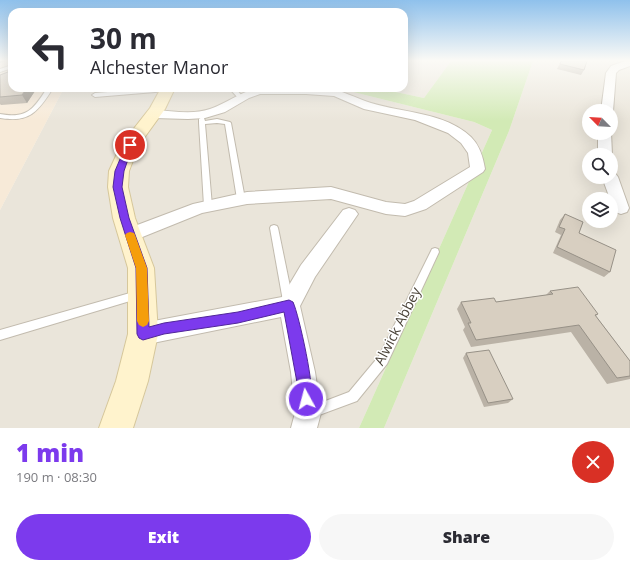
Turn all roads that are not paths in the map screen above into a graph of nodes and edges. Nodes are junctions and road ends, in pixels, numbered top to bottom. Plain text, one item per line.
1 (610, 81) edge
2 (48, 92) edge
3 (132, 92) edge
4 (166, 92) edge
5 (254, 92) edge
6 (324, 92) edge
7 (236, 93) edge
8 (95, 95) dead end
9 (607, 104) edge
10 (154, 114) junction
11 (0, 116) edge
12 (202, 118) junction
13 (612, 184) edge
14 (241, 199) junction
15 (208, 206) junction
16 (621, 208) dead end
17 (349, 214) dead end
18 (274, 228) dead end
19 (130, 235) junction
20 (435, 252) dead end
21 (142, 293) junction
22 (289, 305) junction
23 (143, 334) junction
24 (0, 335) edge
25 (306, 420) edge
26 (116, 428) edge

1 - 9 street
2 - 11 lane
3 - 8 lane
4 - 10 street
5 - 7 street
6 - 14 street
7 - 12 street
10 - 12 street
10 - 19 street
12 - 14 lane
12 - 15 lane
13 - 16 street
14 - 15 street
15 - 19 street
17 - 22 street
18 - 22 lane
19 - 21 street
20 - 25 lane, Alwick Abbey
21 - 23 street
21 - 24 lane
22 - 23 street
22 - 25 street
23 - 26 street

